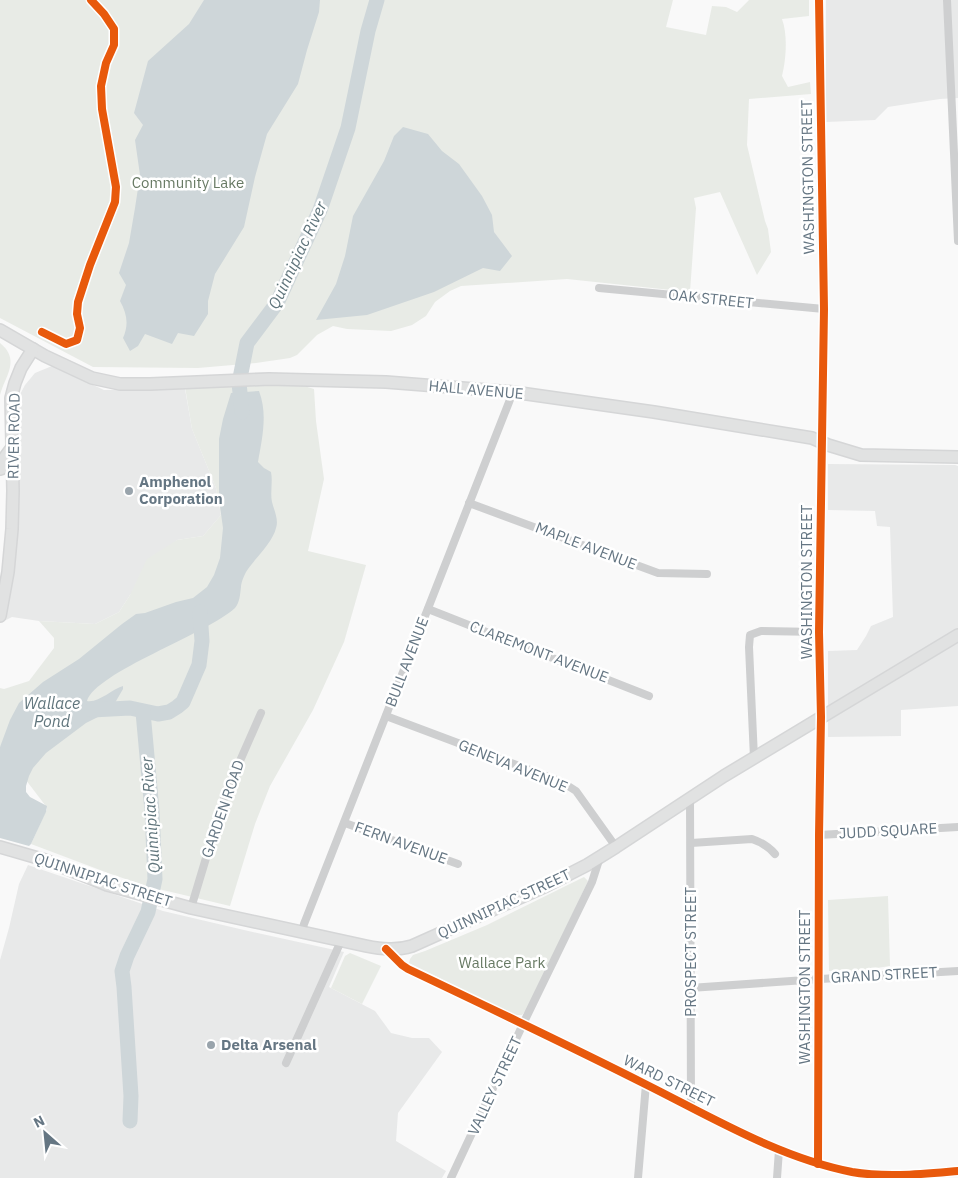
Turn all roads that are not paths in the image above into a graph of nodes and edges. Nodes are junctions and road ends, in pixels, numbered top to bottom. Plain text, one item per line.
1 (819, 0) edge
2 (947, 0) edge
3 (958, 242) edge
4 (599, 288) dead end
5 (824, 309) junction
6 (0, 330) edge
7 (33, 350) junction
8 (513, 392) junction
9 (821, 442) junction
10 (12, 450) junction
11 (958, 457) edge
12 (0, 467) edge
13 (469, 502) junction
14 (707, 574) dead end
15 (428, 609) junction
16 (0, 616) edge
17 (819, 632) junction
18 (958, 635) edge
19 (650, 696) dead end
20 (260, 713) dead end
21 (386, 716) junction
22 (821, 717) junction
23 (754, 758) junction
24 (690, 798) junction
25 (345, 823) junction
26 (958, 827) edge
27 (819, 835) junction
28 (691, 843) junction
29 (0, 847) edge
30 (616, 848) junction
31 (775, 854) dead end
32 (600, 857) junction
33 (458, 864) dead end
34 (192, 908) junction
35 (302, 932) junction
36 (341, 941) junction
37 (386, 949) junction
38 (958, 971) edge
39 (820, 979) junction
40 (690, 988) junction
41 (523, 1024) junction
42 (286, 1063) dead end
43 (646, 1084) junction
44 (691, 1107) junction
45 (779, 1150) junction
46 (818, 1164) junction
47 (958, 1171) edge
48 (895, 1177) edge
49 (452, 1178) edge
50 (638, 1178) edge
51 (777, 1178) edge

1 - 5 street, WASHINGTON STREET
2 - 3 street
4 - 5 street, OAK STREET
5 - 9 street, WASHINGTON STREET
6 - 7 main road, HALL AVENUE
7 - 8 main road, HALL AVENUE
7 - 10 main road, RIVER ROAD
8 - 9 main road, HALL AVENUE
8 - 13 street, BULL AVENUE
9 - 11 main road, HALL AVENUE
9 - 17 street, WASHINGTON STREET
10 - 12 highway
10 - 16 main road, RIVER ROAD
13 - 14 street, MAPLE AVENUE
13 - 15 street, BULL AVENUE
15 - 19 street, CLAREMONT AVENUE
15 - 21 street, BULL AVENUE
17 - 22 street, WASHINGTON STREET
17 - 23 street
18 - 22 main road, QUINNIPIAC STREET
20 - 34 street, GARDEN ROAD
21 - 25 street, BULL AVENUE
21 - 30 street, GENEVA AVENUE
22 - 23 main road, QUINNIPIAC STREET
22 - 27 street, WASHINGTON STREET
23 - 24 main road, QUINNIPIAC STREET
24 - 28 street, PROSPECT STREET
24 - 30 main road, QUINNIPIAC STREET
25 - 33 street, FERN AVENUE
25 - 35 street, BULL AVENUE
26 - 27 street, JUDD SQUARE
27 - 39 street, WASHINGTON STREET
28 - 31 street
28 - 40 street, PROSPECT STREET
29 - 34 main road, QUINNIPIAC STREET
30 - 32 main road, QUINNIPIAC STREET
32 - 37 main road, QUINNIPIAC STREET
32 - 41 street, VALLEY STREET
34 - 35 main road, QUINNIPIAC STREET
35 - 36 main road, QUINNIPIAC STREET
36 - 37 main road, QUINNIPIAC STREET
36 - 42 street
37 - 41 street, WARD STREET
38 - 39 street, GRAND STREET
39 - 40 street, GRAND STREET
39 - 46 street, WASHINGTON STREET
40 - 44 street, PROSPECT STREET
41 - 43 street, WARD STREET
41 - 49 street, VALLEY STREET
43 - 44 street, WARD STREET
43 - 50 street
44 - 45 street, WARD STREET
45 - 46 street, WARD STREET
45 - 51 street
46 - 48 street, WARD STREET
47 - 48 street, WARD STREET

